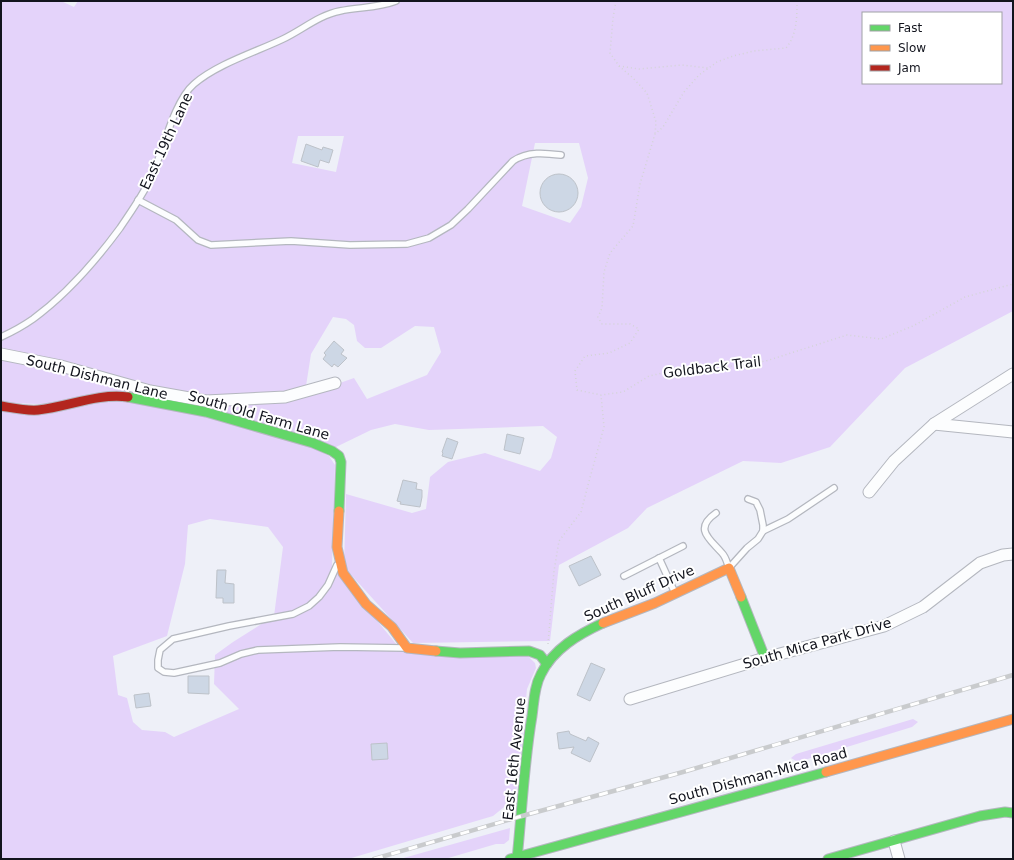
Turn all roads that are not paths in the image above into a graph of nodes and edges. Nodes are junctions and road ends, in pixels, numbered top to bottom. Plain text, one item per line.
1 (396, 1) edge
2 (561, 155) dead end
3 (138, 200) junction
4 (1, 337) edge
5 (1, 354) edge
6 (1013, 374) edge
7 (335, 383) dead end
8 (1, 406) edge
9 (934, 424) junction
10 (1013, 432) edge
11 (834, 488) dead end
12 (869, 492) dead end
13 (748, 499) dead end
14 (716, 513) dead end
15 (763, 531) junction
16 (683, 546) dead end
17 (1013, 554) edge
18 (659, 558) junction
19 (338, 560) junction
20 (729, 568) junction
21 (624, 576) dead end
22 (675, 594) junction
23 (407, 648) junction
24 (766, 658) junction
25 (547, 664) junction
26 (630, 699) dead end
27 (1013, 719) edge
28 (1013, 813) edge
29 (894, 841) junction
30 (515, 858) edge
31 (828, 859) edge
32 (899, 859) edge

1 - 3 lane, East 19th Lane
2 - 3 lane
3 - 4 lane, East 19th Lane
5 - 7 street, South Dishman Lane
6 - 9 street
8 - 19 street, South Old Farm Lane
9 - 10 street
9 - 12 street
11 - 15 lane
13 - 15 lane
14 - 20 lane
15 - 20 lane
16 - 18 lane
17 - 24 street, South Mica Park Drive
18 - 21 lane
18 - 22 lane
19 - 23 street, South Old Farm Lane
19 - 23 lane
20 - 22 street, South Bluff Drive
20 - 24 street
22 - 25 street, South Bluff Drive
23 - 25 street
24 - 26 street, South Mica Park Drive
25 - 30 street, East 16th Avenue
27 - 30 street, South Dishman-Mica Road
28 - 29 street
29 - 31 street
29 - 32 street

